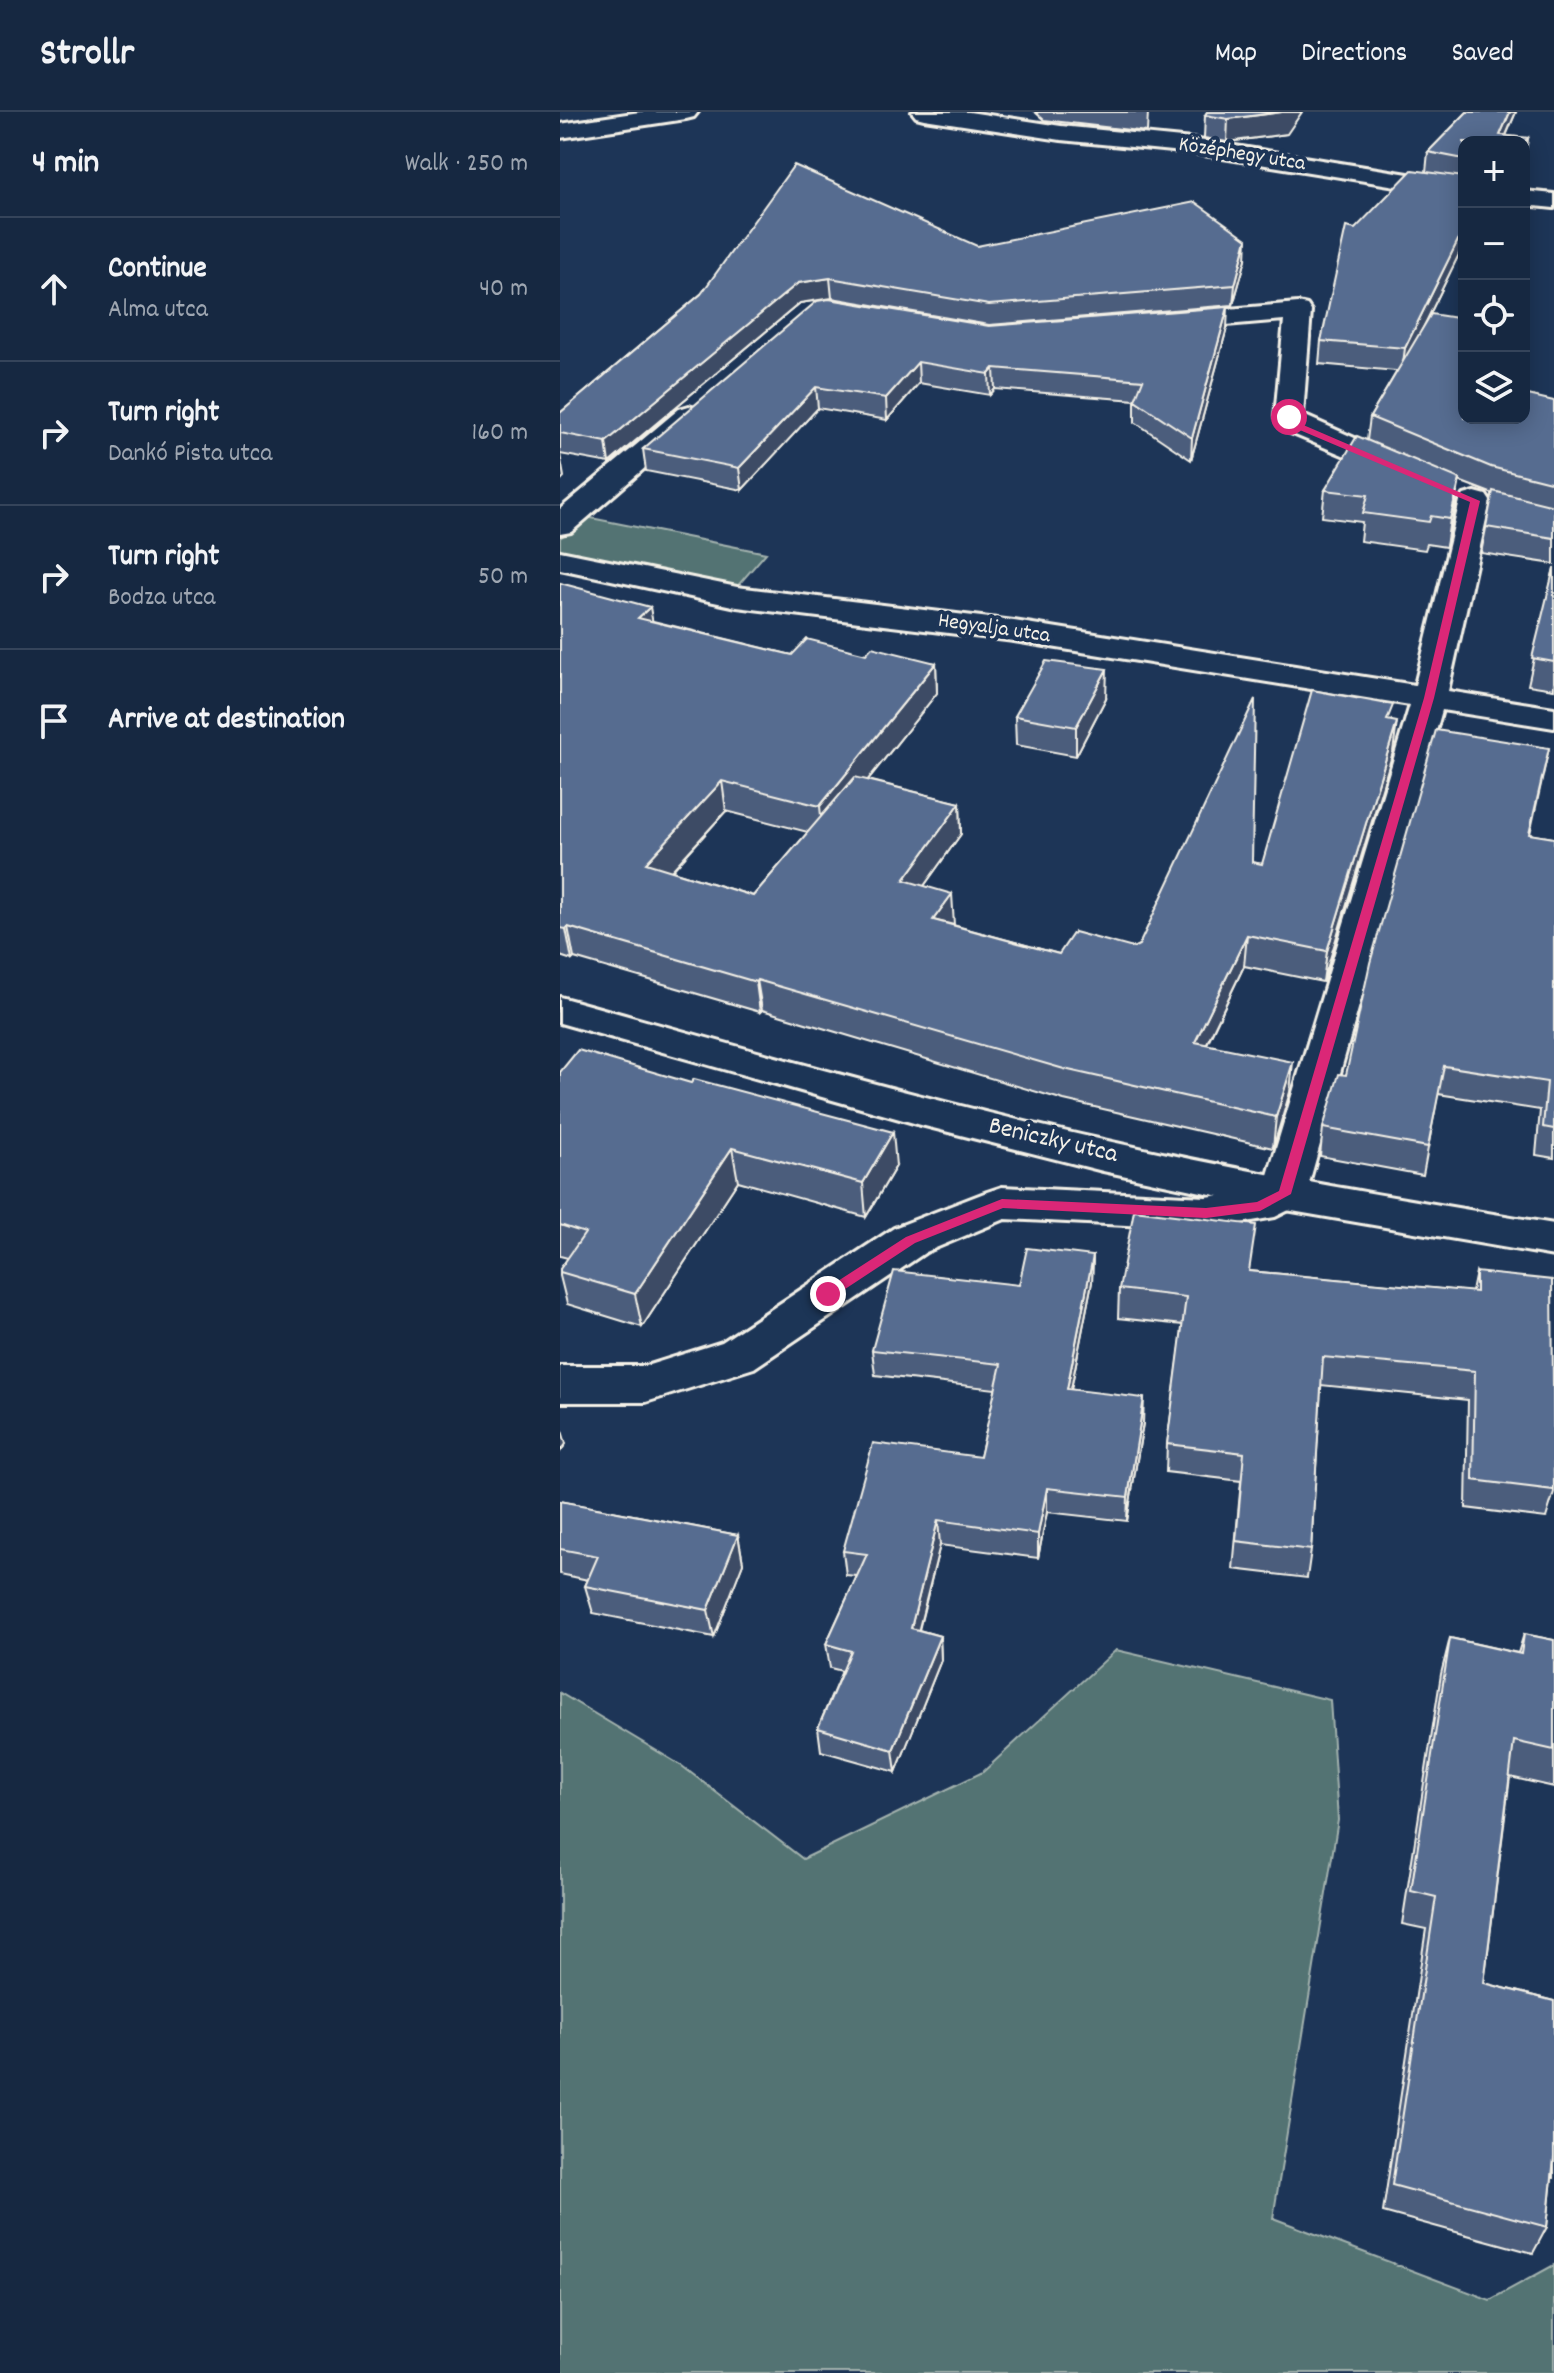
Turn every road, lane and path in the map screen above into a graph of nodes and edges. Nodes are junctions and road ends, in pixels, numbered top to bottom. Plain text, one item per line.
1 (686, 112) edge
2 (924, 112) edge
3 (560, 131) edge
4 (1458, 189) edge
5 (1530, 199) edge
6 (1554, 201) edge
7 (1139, 324) edge
8 (714, 393) edge
9 (560, 525) edge
10 (560, 560) edge
11 (1429, 698) junction
12 (1554, 718) edge
13 (560, 1010) edge
14 (1284, 1194) junction
15 (1554, 1240) edge
16 (560, 1384) edge

1 - 3 street
2 - 4 street, Középhegy utca
5 - 6 street
7 - 11 street
8 - 9 street
10 - 11 street, Hegyalja utca
11 - 12 street, Hegyalja utca
11 - 14 street
13 - 14 street, Beniczky utca
14 - 15 street, Beniczky utca
14 - 16 street

